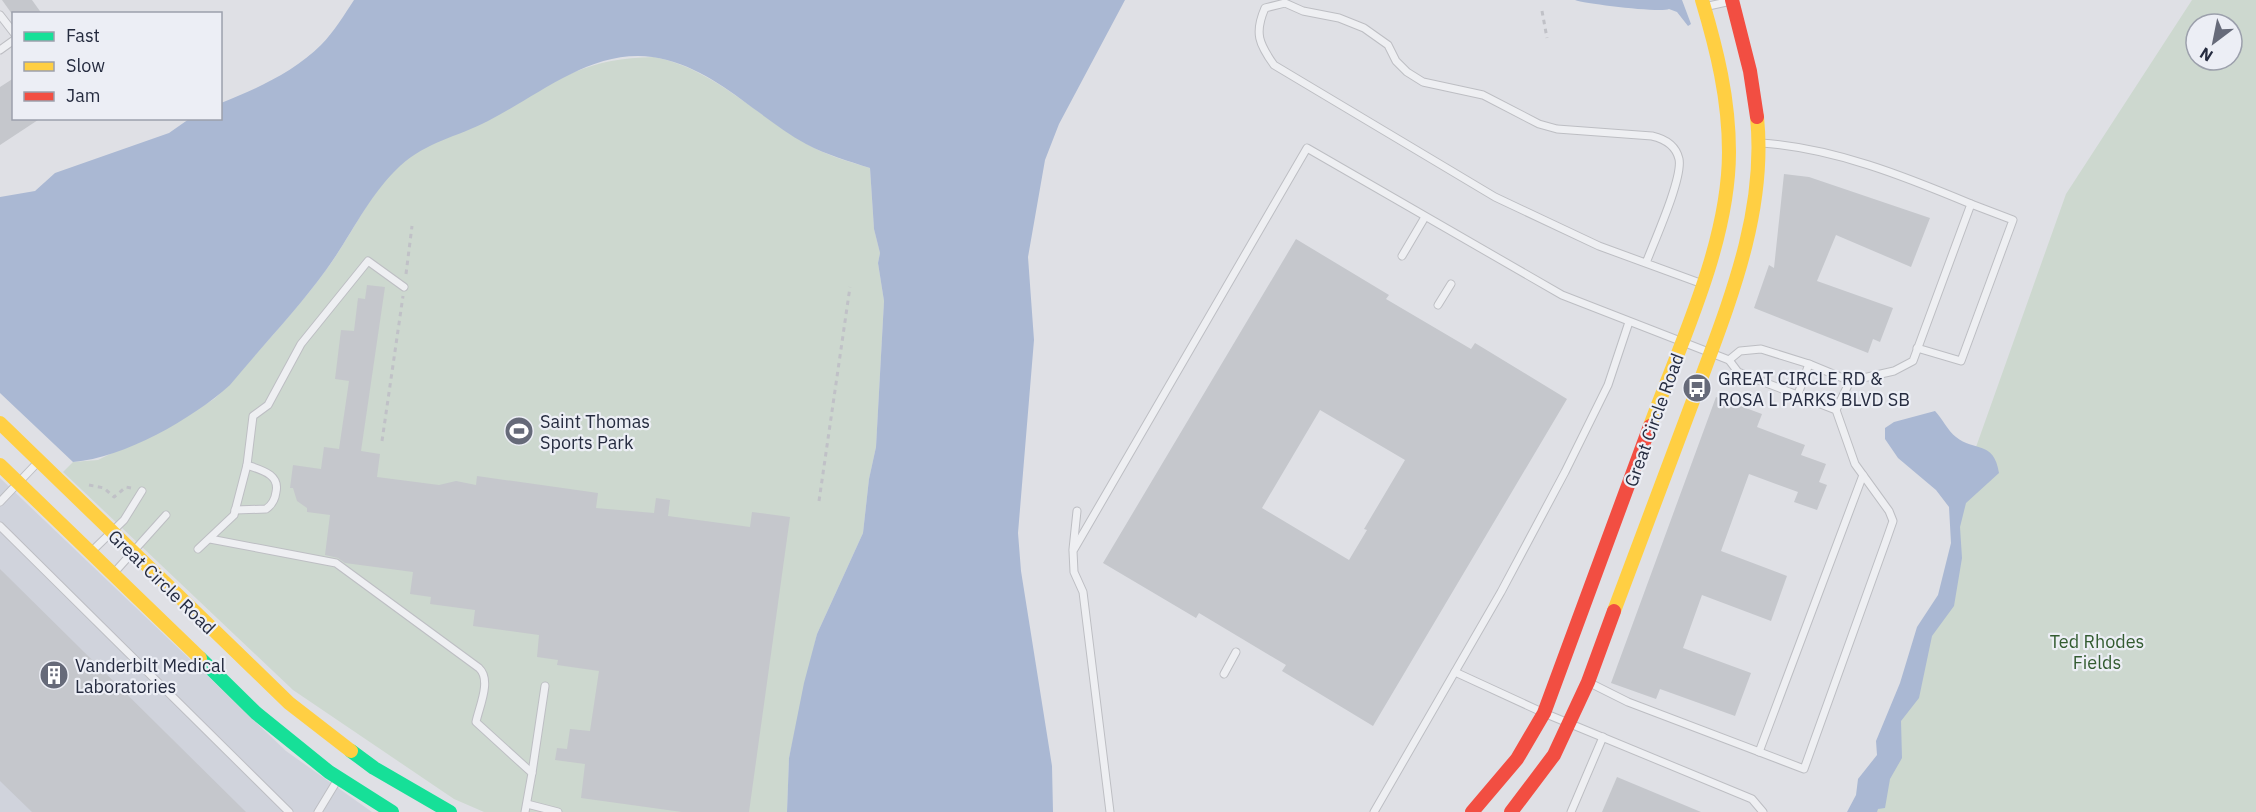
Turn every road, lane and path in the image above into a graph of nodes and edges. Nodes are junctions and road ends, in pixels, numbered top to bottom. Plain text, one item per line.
1 (1734, 0) edge
2 (1703, 3) edge
3 (1542, 11) dead end
4 (0, 15) edge
5 (12, 30) edge
6 (1547, 38) dead end
7 (1759, 143) junction
8 (1971, 204) junction
9 (1425, 217) junction
10 (412, 226) dead end
11 (1402, 255) dead end
12 (1646, 263) junction
13 (1451, 284) dead end
14 (1702, 284) junction
15 (404, 287) junction
16 (850, 287) dead end
17 (1438, 305) dead end
18 (1629, 322) junction
19 (1682, 342) junction
20 (1917, 348) junction
21 (1709, 352) junction
22 (1729, 360) junction
23 (1809, 364) junction
24 (1850, 381) junction
25 (1798, 394) junction
26 (1836, 410) junction
27 (0, 423) edge
28 (382, 441) dead end
29 (39, 461) junction
30 (0, 465) edge
31 (247, 465) junction
32 (1863, 475) junction
33 (19, 484) junction
34 (87, 484) dead end
35 (142, 491) joint
36 (819, 501) dead end
37 (0, 502) edge
38 (235, 510) junction
39 (1077, 511) dead end
40 (166, 516) dead end
41 (0, 526) edge
42 (111, 532) junction
43 (210, 539) junction
44 (198, 549) dead end
45 (1073, 551) junction
46 (91, 552) junction
47 (132, 553) junction
48 (113, 574) junction
49 (1236, 652) dead end
50 (1455, 672) junction
51 (1224, 674) dead end
52 (1588, 682) junction
53 (545, 686) dead end
54 (1544, 713) junction
55 (1570, 724) junction
56 (1603, 737) junction
57 (1759, 752) junction
58 (532, 773) junction
59 (338, 779) junction
60 (527, 804) junction
61 (289, 812) edge
62 (318, 812) edge
63 (392, 812) edge
64 (450, 812) edge
65 (525, 812) edge
66 (558, 812) edge
67 (1110, 812) edge
68 (1374, 812) edge
69 (1472, 812) edge
70 (1511, 812) edge
71 (1570, 812) edge
72 (1763, 812) edge

1 - 2 lane
1 - 7 street, Great Circle Road
2 - 14 street, Great Circle Road
3 - 6 path
4 - 5 lane
7 - 8 lane
7 - 21 street, Great Circle Road
8 - 20 lane
8 - 20 lane
9 - 11 lane
9 - 18 lane
9 - 45 lane
10 - 15 path
12 - 12 lane
12 - 14 lane
13 - 17 lane
14 - 19 street, Great Circle Road
15 - 28 path
15 - 31 lane
16 - 36 path
18 - 19 lane
18 - 50 lane
19 - 21 lane
19 - 54 street, Great Circle Road
20 - 24 lane
21 - 22 lane
21 - 52 street, Great Circle Road
22 - 23 lane
22 - 25 lane
23 - 24 lane
23 - 25 lane
24 - 26 lane
25 - 26 lane
26 - 32 lane
27 - 29 street, Great Circle Road
29 - 33 lane
29 - 42 street, Great Circle Road
30 - 33 street, Great Circle Road
31 - 38 lane
31 - 38 lane
32 - 57 lane
32 - 57 lane
33 - 37 lane
33 - 46 street, Great Circle Road
34 - 35 path
35 - 42 lane
38 - 43 lane
39 - 45 lane
40 - 47 lane
41 - 61 lane
42 - 46 lane
42 - 47 street, Great Circle Road
43 - 44 lane
43 - 58 lane
45 - 67 lane
46 - 48 street, Great Circle Road
47 - 48 lane
47 - 64 street, Great Circle Road
48 - 59 street, Great Circle Road
49 - 51 lane
50 - 54 lane
50 - 68 lane
52 - 55 street, Great Circle Road
52 - 57 lane
53 - 58 lane
54 - 55 lane
54 - 69 street, Great Circle Road
55 - 56 lane
55 - 70 street, Great Circle Road
56 - 71 lane
56 - 72 lane
58 - 60 lane
59 - 62 lane
59 - 63 street, Great Circle Road
60 - 65 lane
60 - 66 lane

